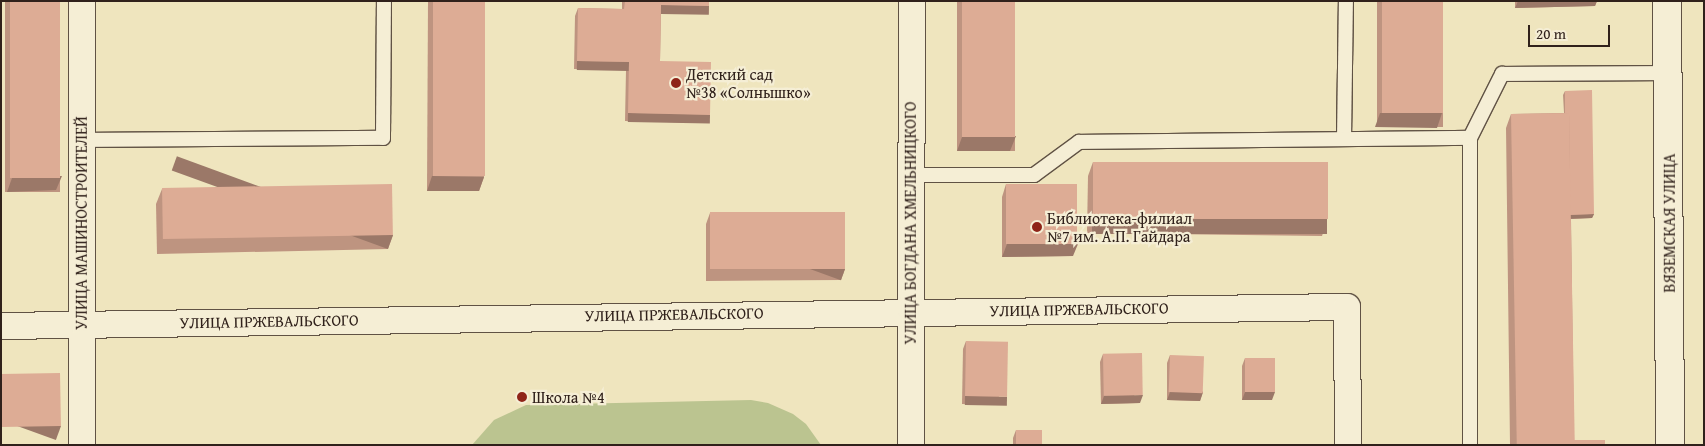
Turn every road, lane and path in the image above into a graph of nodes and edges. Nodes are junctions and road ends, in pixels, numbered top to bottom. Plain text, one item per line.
1 (82, 1) edge
2 (384, 1) edge
3 (912, 1) edge
4 (1346, 1) edge
5 (1667, 1) edge
6 (1668, 73) junction
7 (1470, 138) junction
8 (1344, 139) junction
9 (81, 140) junction
10 (909, 175) junction
11 (909, 311) junction
12 (81, 324) junction
13 (1, 326) edge
14 (82, 445) edge
15 (911, 445) edge
16 (1348, 445) edge
17 (1470, 445) edge
18 (1670, 445) edge

1 - 9 street, УЛИЦА МАШИНОСТРОИТЕЛЕЙ
2 - 9 lane
3 - 10 street, УЛИЦА БОГДАНА ХМЕЛЬНИЦКОГО
4 - 8 lane
5 - 6 main road, ВЯЗЕМСКАЯ УЛИЦА
6 - 7 lane
6 - 18 main road, ВЯЗЕМСКАЯ УЛИЦА
7 - 8 lane
7 - 17 lane
8 - 10 lane
9 - 12 street, УЛИЦА МАШИНОСТРОИТЕЛЕЙ
10 - 11 street, УЛИЦА БОГДАНА ХМЕЛЬНИЦКОГО
11 - 12 street, УЛИЦА ПРЖЕВАЛЬСКОГО
11 - 15 street, УЛИЦА БОГДАНА ХМЕЛЬНИЦКОГО
11 - 16 street, УЛИЦА ПРЖЕВАЛЬСКОГО
12 - 13 street, УЛИЦА ПРЖЕВАЛЬСКОГО
12 - 14 street, УЛИЦА МАШИНОСТРОИТЕЛЕЙ

